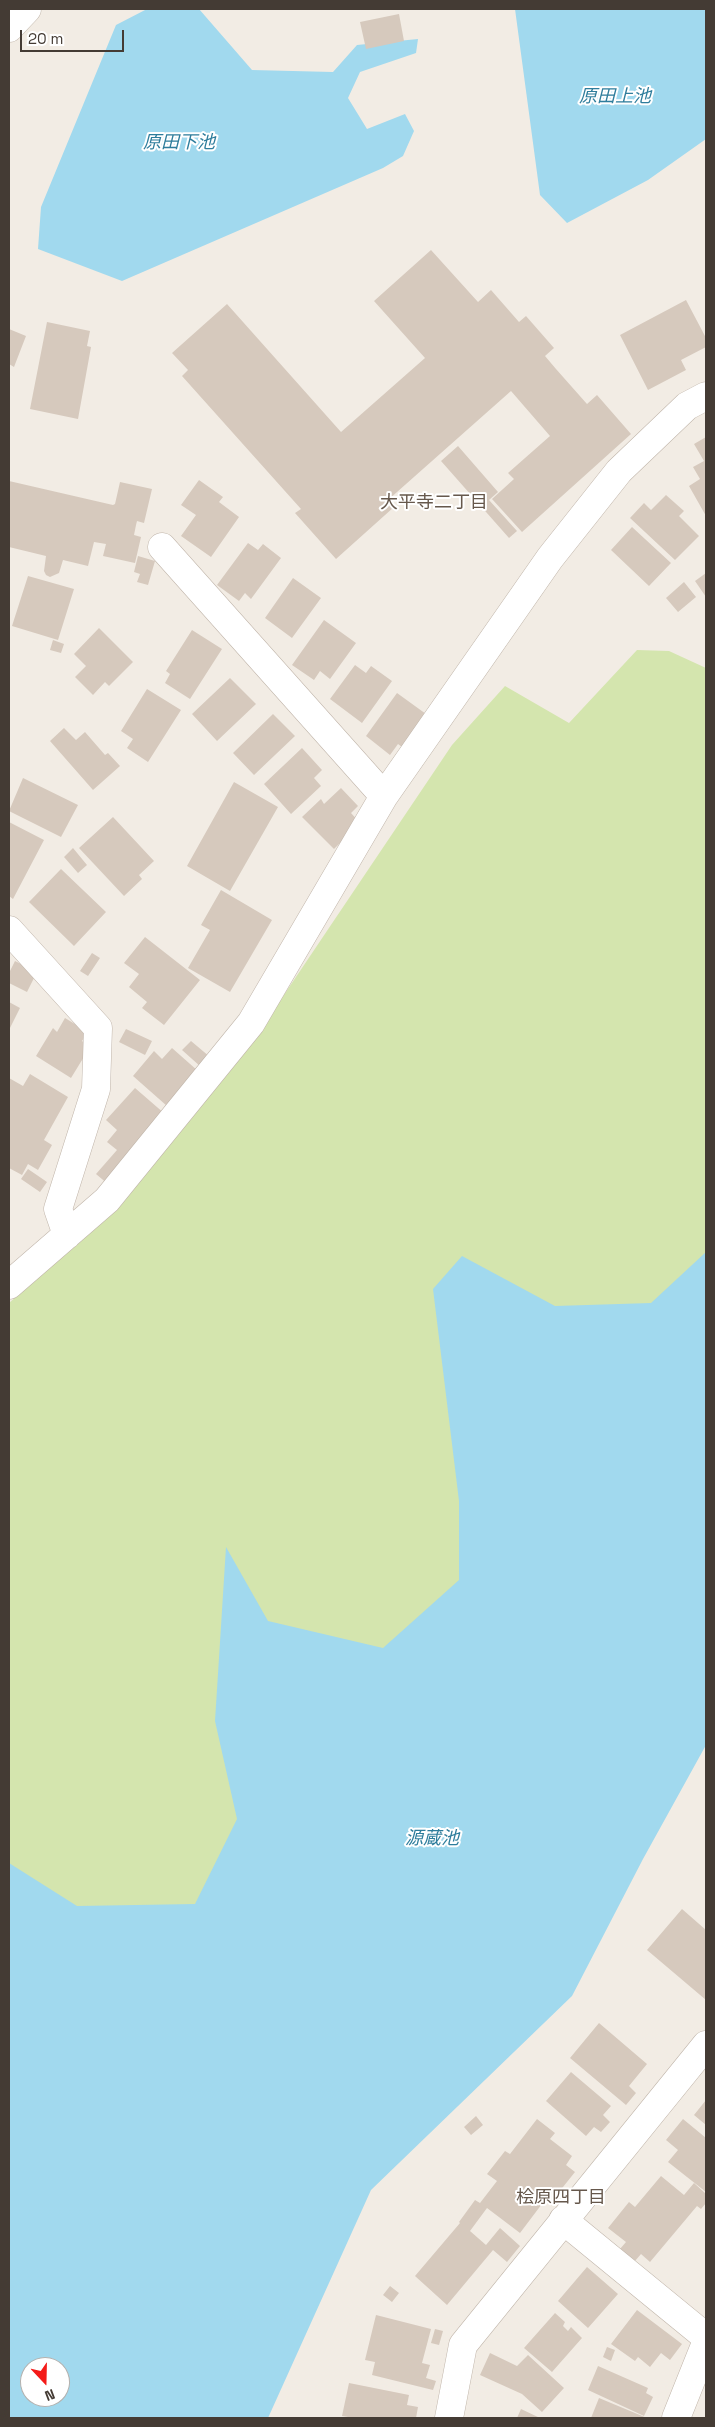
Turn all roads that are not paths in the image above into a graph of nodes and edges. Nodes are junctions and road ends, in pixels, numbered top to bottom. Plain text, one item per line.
1 (27, 9) edge
2 (9, 28) edge
3 (706, 396) edge
4 (162, 547) dead end
5 (384, 796) junction
6 (9, 930) edge
7 (67, 1235) junction
8 (9, 1285) edge
9 (706, 2045) edge
10 (563, 2220) junction
11 (706, 2337) edge
12 (706, 2343) edge
13 (449, 2418) edge
14 (676, 2418) edge

1 - 2 street
3 - 5 street
4 - 5 street
5 - 7 street
6 - 7 street
7 - 8 street
9 - 10 street
10 - 11 street
10 - 13 street
12 - 14 street

